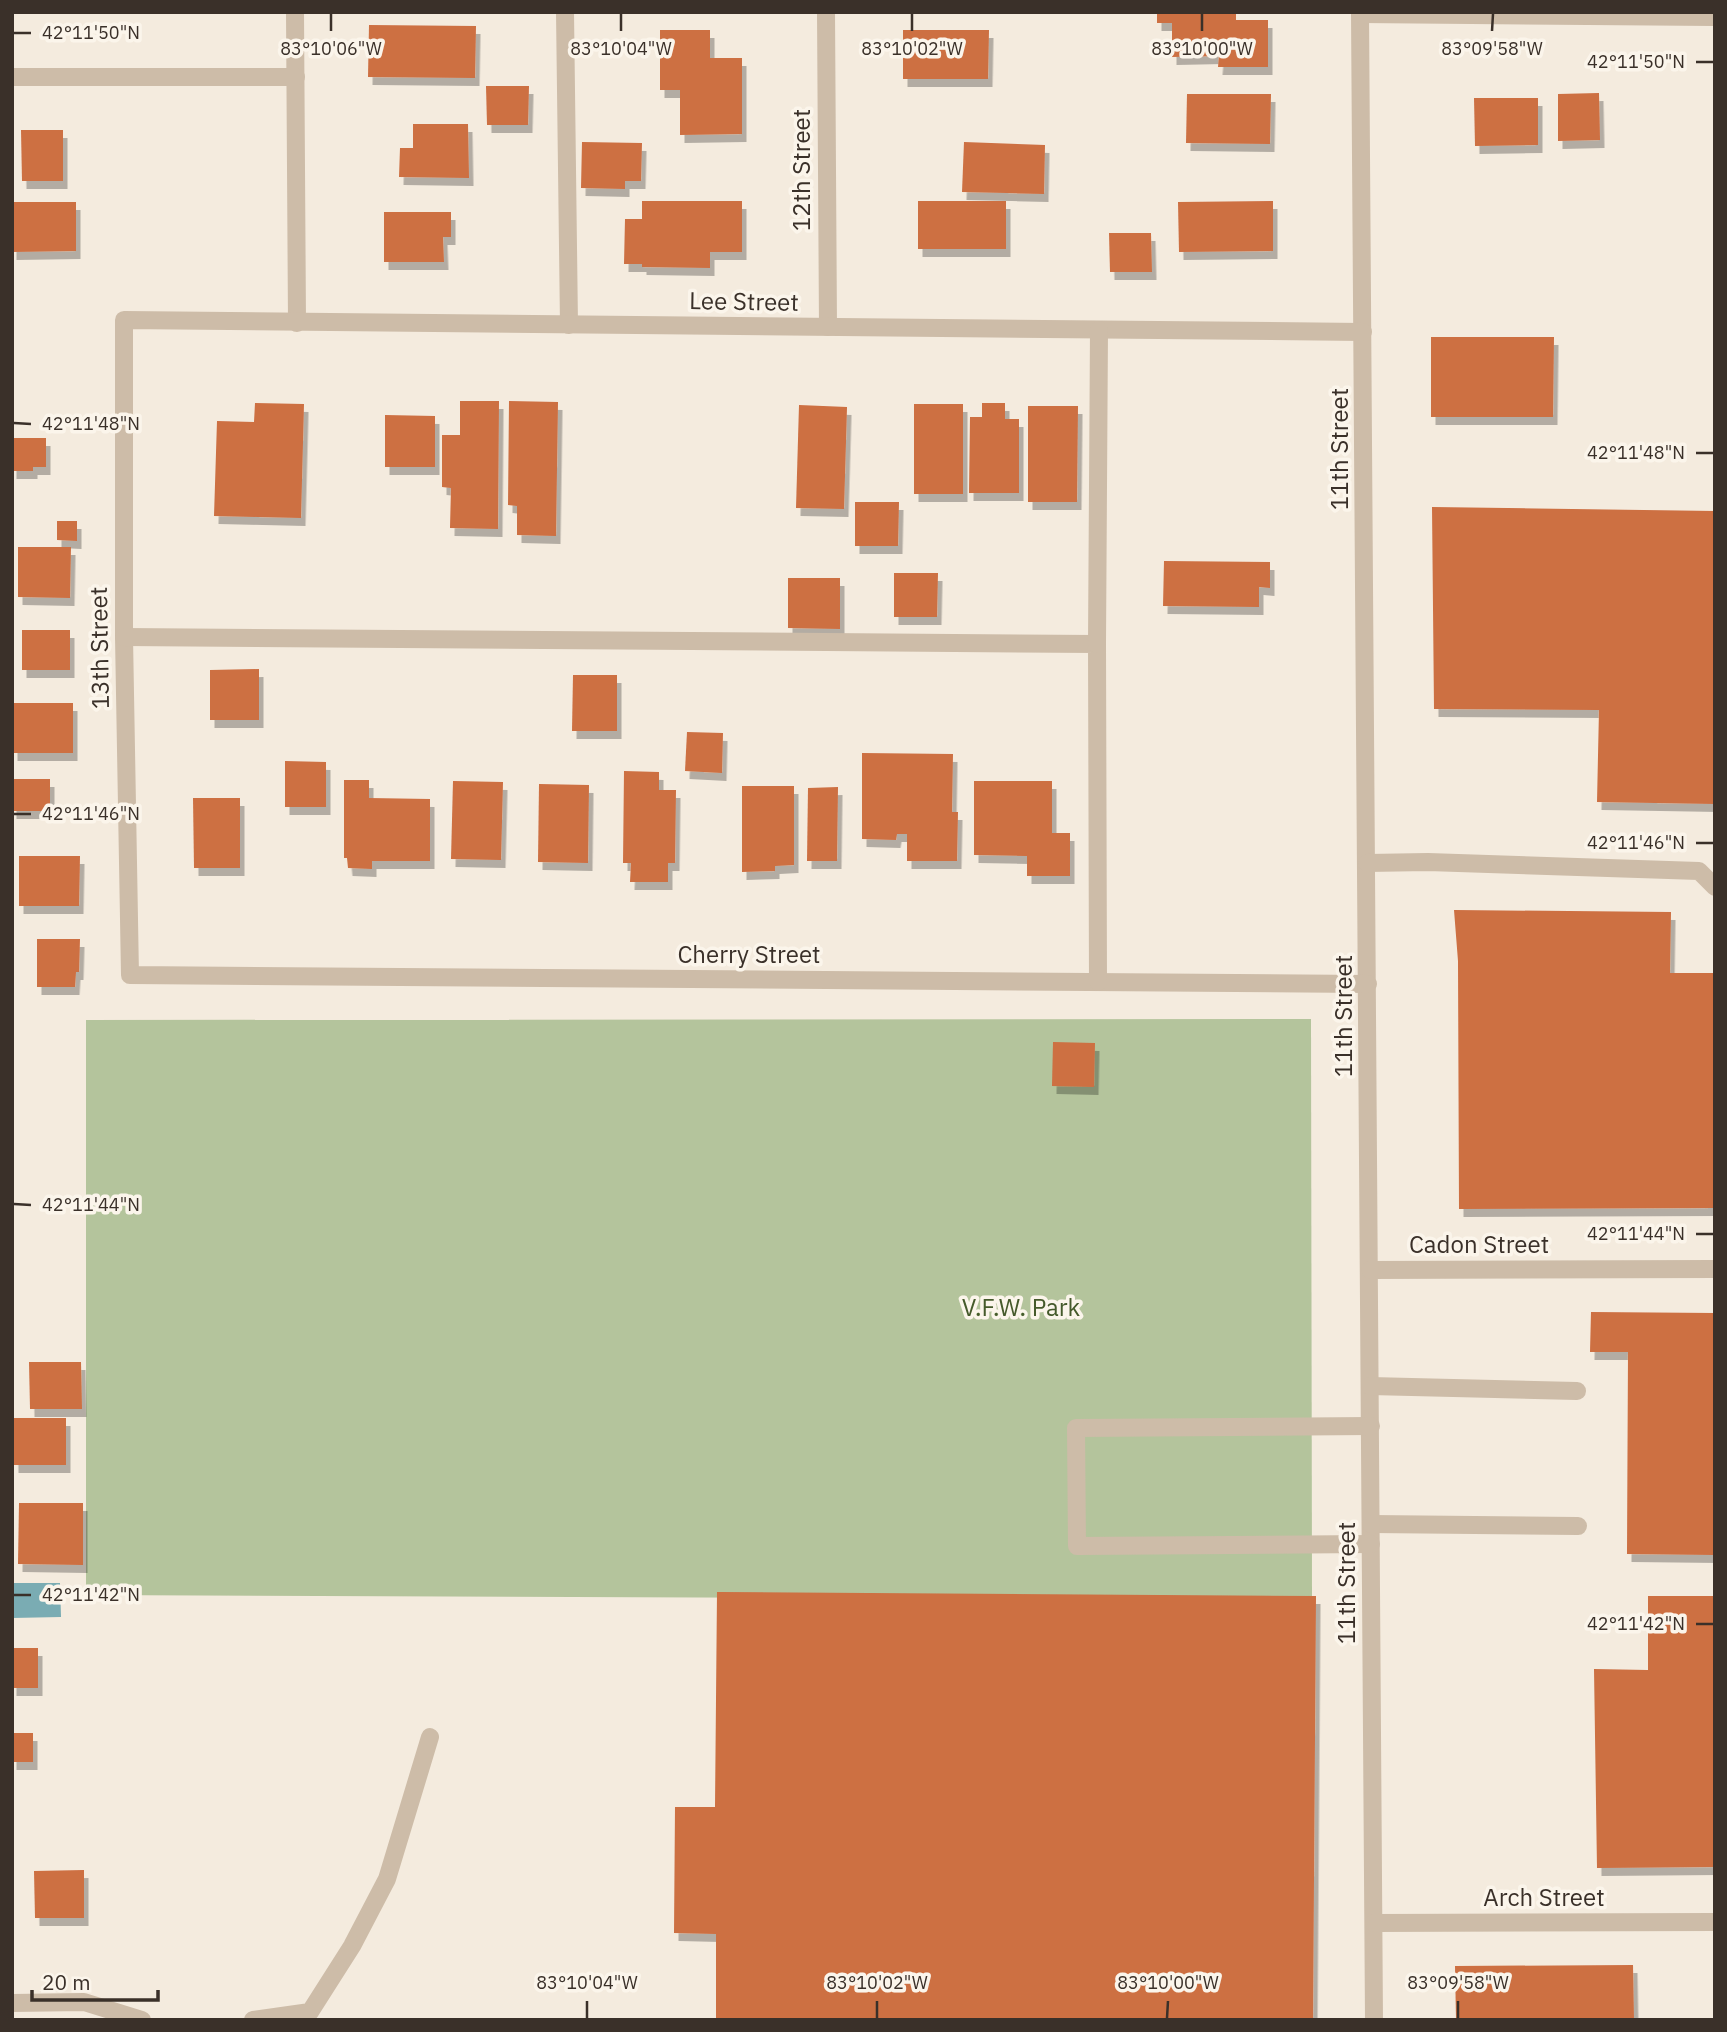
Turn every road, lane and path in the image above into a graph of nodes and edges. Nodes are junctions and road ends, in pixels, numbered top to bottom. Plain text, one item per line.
1 (295, 12) edge
2 (565, 12) edge
3 (825, 12) edge
4 (1360, 13) edge
5 (1715, 17) edge
6 (12, 77) edge
7 (296, 77) junction
8 (124, 320) joint
9 (297, 323) junction
10 (569, 324) junction
11 (828, 327) junction
12 (1099, 330) junction
13 (1363, 332) junction
14 (124, 636) junction
15 (1097, 644) junction
16 (1367, 863) junction
17 (1715, 887) edge
18 (130, 975) joint
19 (1098, 982) junction
20 (1368, 984) junction
21 (1715, 1269) edge
22 (1370, 1270) junction
23 (1370, 1386) junction
24 (1577, 1391) dead end
25 (1371, 1426) junction
26 (1371, 1524) junction
27 (1578, 1526) dead end
28 (1371, 1544) junction
29 (430, 1737) dead end
30 (1715, 1922) edge
31 (1374, 1923) junction
32 (12, 2003) edge
33 (139, 2019) edge
34 (253, 2020) edge
35 (1374, 2020) edge

1 - 7 street
2 - 10 street
3 - 11 street, 12th Street
4 - 5 street
4 - 13 street, 11th Street
6 - 7 street
7 - 9 street
8 - 9 street, Lee Street
8 - 14 street, 13th Street
9 - 10 street, Lee Street
10 - 11 street, Lee Street
11 - 12 street, Lee Street
12 - 13 street, Lee Street
12 - 15 street
13 - 16 street, 11th Street
14 - 15 street
14 - 18 street, 13th Street
15 - 19 street
16 - 17 street
16 - 20 street, 11th Street
18 - 19 street, Cherry Street
19 - 20 street, Cherry Street
20 - 22 street, 11th Street
21 - 22 street, Cadon Street
22 - 23 street, 11th Street
23 - 24 street
23 - 25 street, 11th Street
25 - 26 street, 11th Street
25 - 28 street
26 - 27 street
26 - 28 street, 11th Street
28 - 31 street, 11th Street
29 - 34 street
30 - 31 street, Arch Street
31 - 35 street, 11th Street
32 - 33 street

